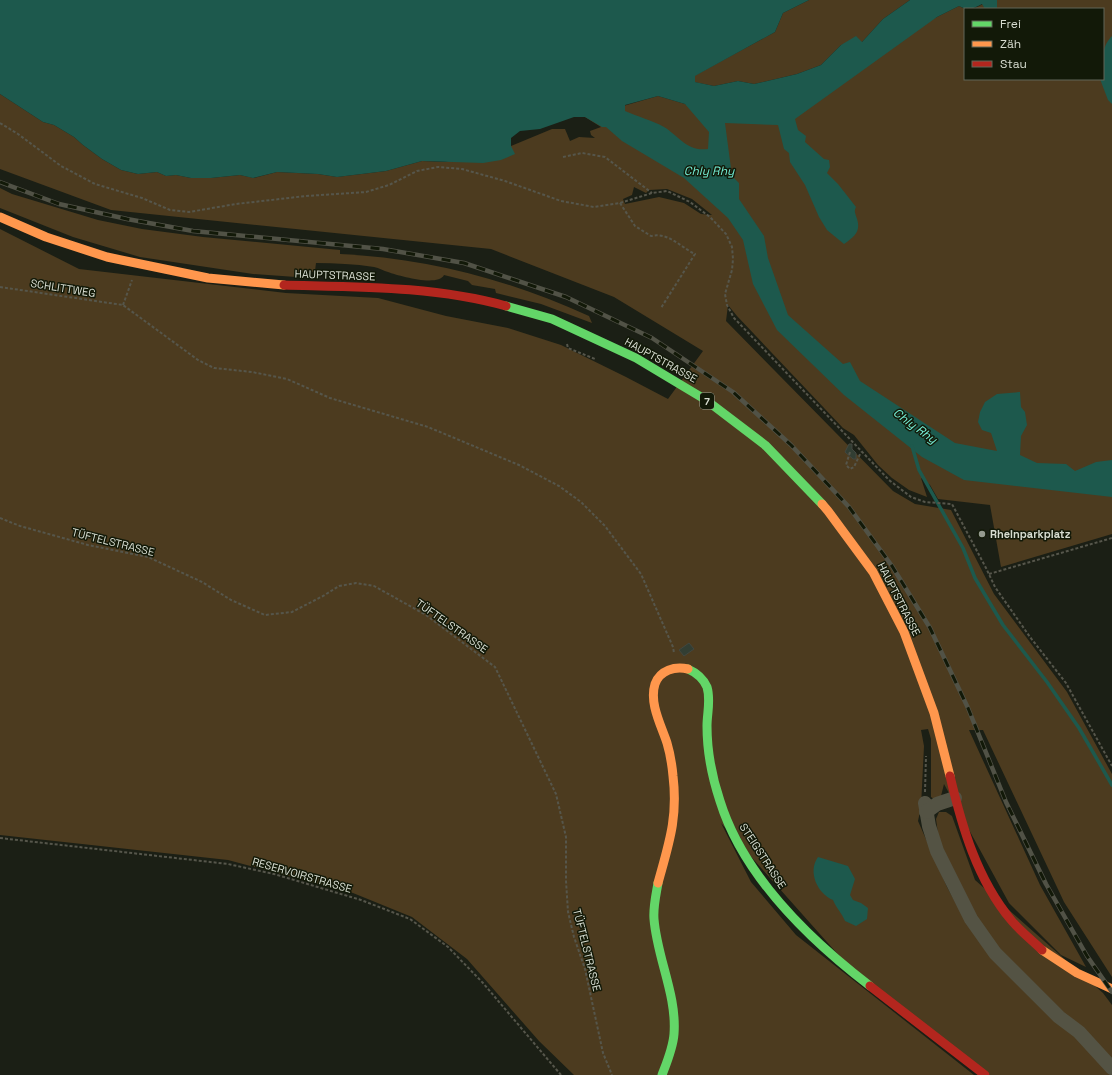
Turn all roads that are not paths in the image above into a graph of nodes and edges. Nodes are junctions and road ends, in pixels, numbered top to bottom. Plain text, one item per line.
1 (0, 217) edge
2 (955, 798) junction
3 (1112, 989) edge
4 (1112, 1068) edge
5 (662, 1075) edge
6 (985, 1075) edge

1 - 2 main road, HAUPTSTRASSE / 7
2 - 3 main road, HAUPTSTRASSE / 7
2 - 4 street
5 - 6 main road, STEIGSTRASSE

